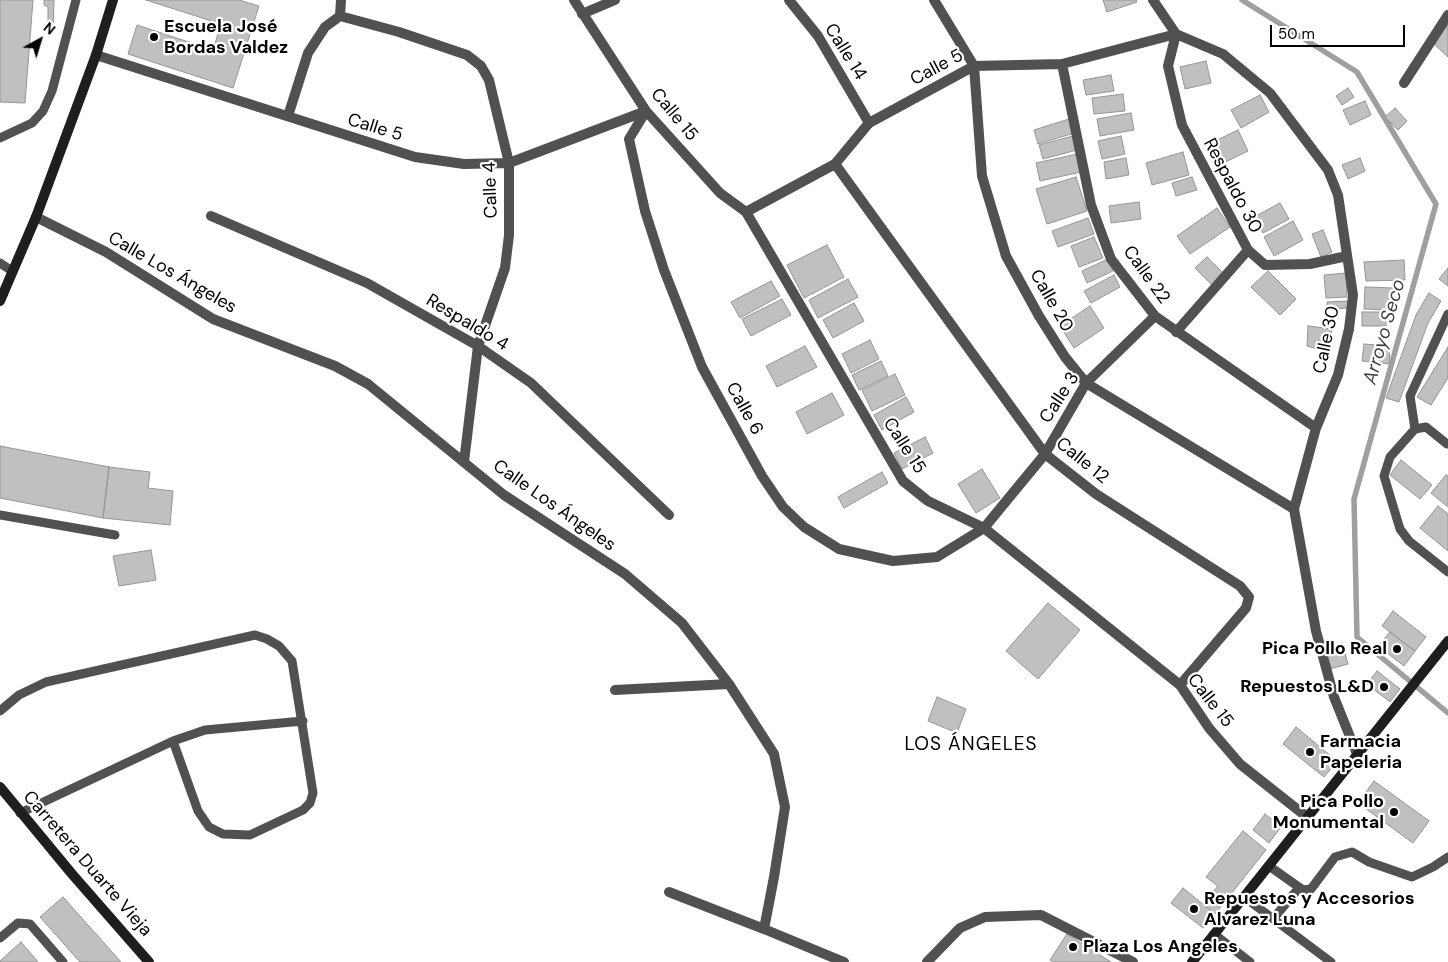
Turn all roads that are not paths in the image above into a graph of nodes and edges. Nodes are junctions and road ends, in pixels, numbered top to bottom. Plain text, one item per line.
1 (76, 0) edge
2 (114, 0) edge
3 (341, 0) edge
4 (574, 0) edge
5 (615, 0) edge
6 (789, 0) edge
7 (934, 0) edge
8 (1153, 0) edge
9 (582, 14) junction
10 (1448, 15) edge
11 (340, 16) junction
12 (1176, 34) junction
13 (96, 55) junction
14 (1062, 64) junction
15 (974, 66) junction
16 (1404, 83) dead end
17 (646, 111) junction
18 (288, 116) junction
19 (869, 123) junction
20 (0, 138) edge
21 (509, 163) junction
22 (835, 164) junction
23 (746, 212) junction
24 (210, 216) dead end
25 (36, 217) junction
26 (1248, 250) junction
27 (1347, 256) junction
28 (0, 263) edge
29 (12, 271) junction
30 (0, 301) edge
31 (1448, 314) edge
32 (1155, 316) junction
33 (1176, 332) junction
34 (478, 346) junction
35 (1086, 383) junction
36 (1316, 428) junction
37 (1415, 429) junction
38 (1448, 437) edge
39 (1448, 445) edge
40 (1045, 454) junction
41 (464, 462) junction
42 (1294, 509) junction
43 (0, 515) edge
44 (669, 515) dead end
45 (984, 528) junction
46 (115, 535) dead end
47 (1448, 572) edge
48 (1448, 641) edge
49 (729, 684) junction
50 (1180, 685) junction
51 (615, 690) dead end
52 (0, 711) edge
53 (303, 721) junction
54 (173, 741) junction
55 (1357, 754) junction
56 (0, 787) edge
57 (20, 813) junction
58 (1306, 817) junction
59 (1448, 857) edge
60 (1269, 866) junction
61 (1298, 888) junction
62 (669, 892) dead end
63 (1244, 897) junction
64 (1273, 919) junction
65 (764, 930) junction
66 (1214, 934) junction
67 (0, 938) edge
68 (63, 962) edge
69 (149, 962) edge
70 (844, 962) edge
71 (928, 962) edge
72 (1132, 962) edge
73 (1192, 962) edge
74 (1250, 962) edge
75 (1331, 962) edge

1 - 20 lane
2 - 13 main road
3 - 11 street
4 - 9 street, Calle 15
5 - 9 street
6 - 19 street, Calle 14
7 - 15 street, Calle 20
8 - 12 street
9 - 17 street, Calle 15
10 - 16 street
11 - 18 street
11 - 21 street, Calle 4
12 - 14 street, Calle 5
12 - 26 street, Respaldo 30
12 - 27 street, Calle 30
13 - 18 street, Calle 5
13 - 25 main road
14 - 15 street, Calle 5
14 - 32 street, Calle 22
15 - 19 street, Calle 5
15 - 35 street, Calle 20
17 - 21 street, Calle 5
17 - 23 street, Calle 15
17 - 45 street, Calle 6
18 - 21 street, Calle 5
19 - 22 street, Calle 5
21 - 34 street, Calle 4
22 - 23 street, Calle 5
22 - 40 street, Calle 12
23 - 45 street, Calle 15
24 - 34 street, Respaldo 4
25 - 29 main road
25 - 41 street, Calle Los Ángeles
26 - 27 street, Respaldo 30
26 - 33 street
27 - 36 street, Calle 30
28 - 29 lane
29 - 30 main road
31 - 37 lane
32 - 33 street, Calle 22
32 - 35 street, Calle 3
33 - 36 street, Calle 22
34 - 41 street, Calle 4
34 - 44 street, Respaldo 4
35 - 40 street, Calle 3
35 - 42 street, Calle 20
36 - 42 street, Calle 30
37 - 39 lane
37 - 47 lane
38 - 39 lane
40 - 45 street, Calle 3
40 - 50 street, Calle 12
41 - 49 street, Calle Los Ángeles
42 - 55 street, Calle 30
43 - 46 lane
45 - 50 street, Calle 15
48 - 55 main road
49 - 51 street
49 - 65 street, Calle Los Ángeles
50 - 58 street, Calle 15
52 - 53 lane
53 - 54 lane
53 - 54 lane
54 - 57 lane
55 - 58 main road
56 - 57 main road, Carretera Duarte Vieja
57 - 69 main road, Carretera Duarte Vieja
58 - 60 main road
59 - 61 lane
60 - 61 lane
60 - 63 main road
61 - 64 lane
62 - 65 street
63 - 64 lane
63 - 66 main road
64 - 75 lane
65 - 70 street
66 - 73 main road
66 - 74 lane
67 - 68 lane
71 - 72 street

